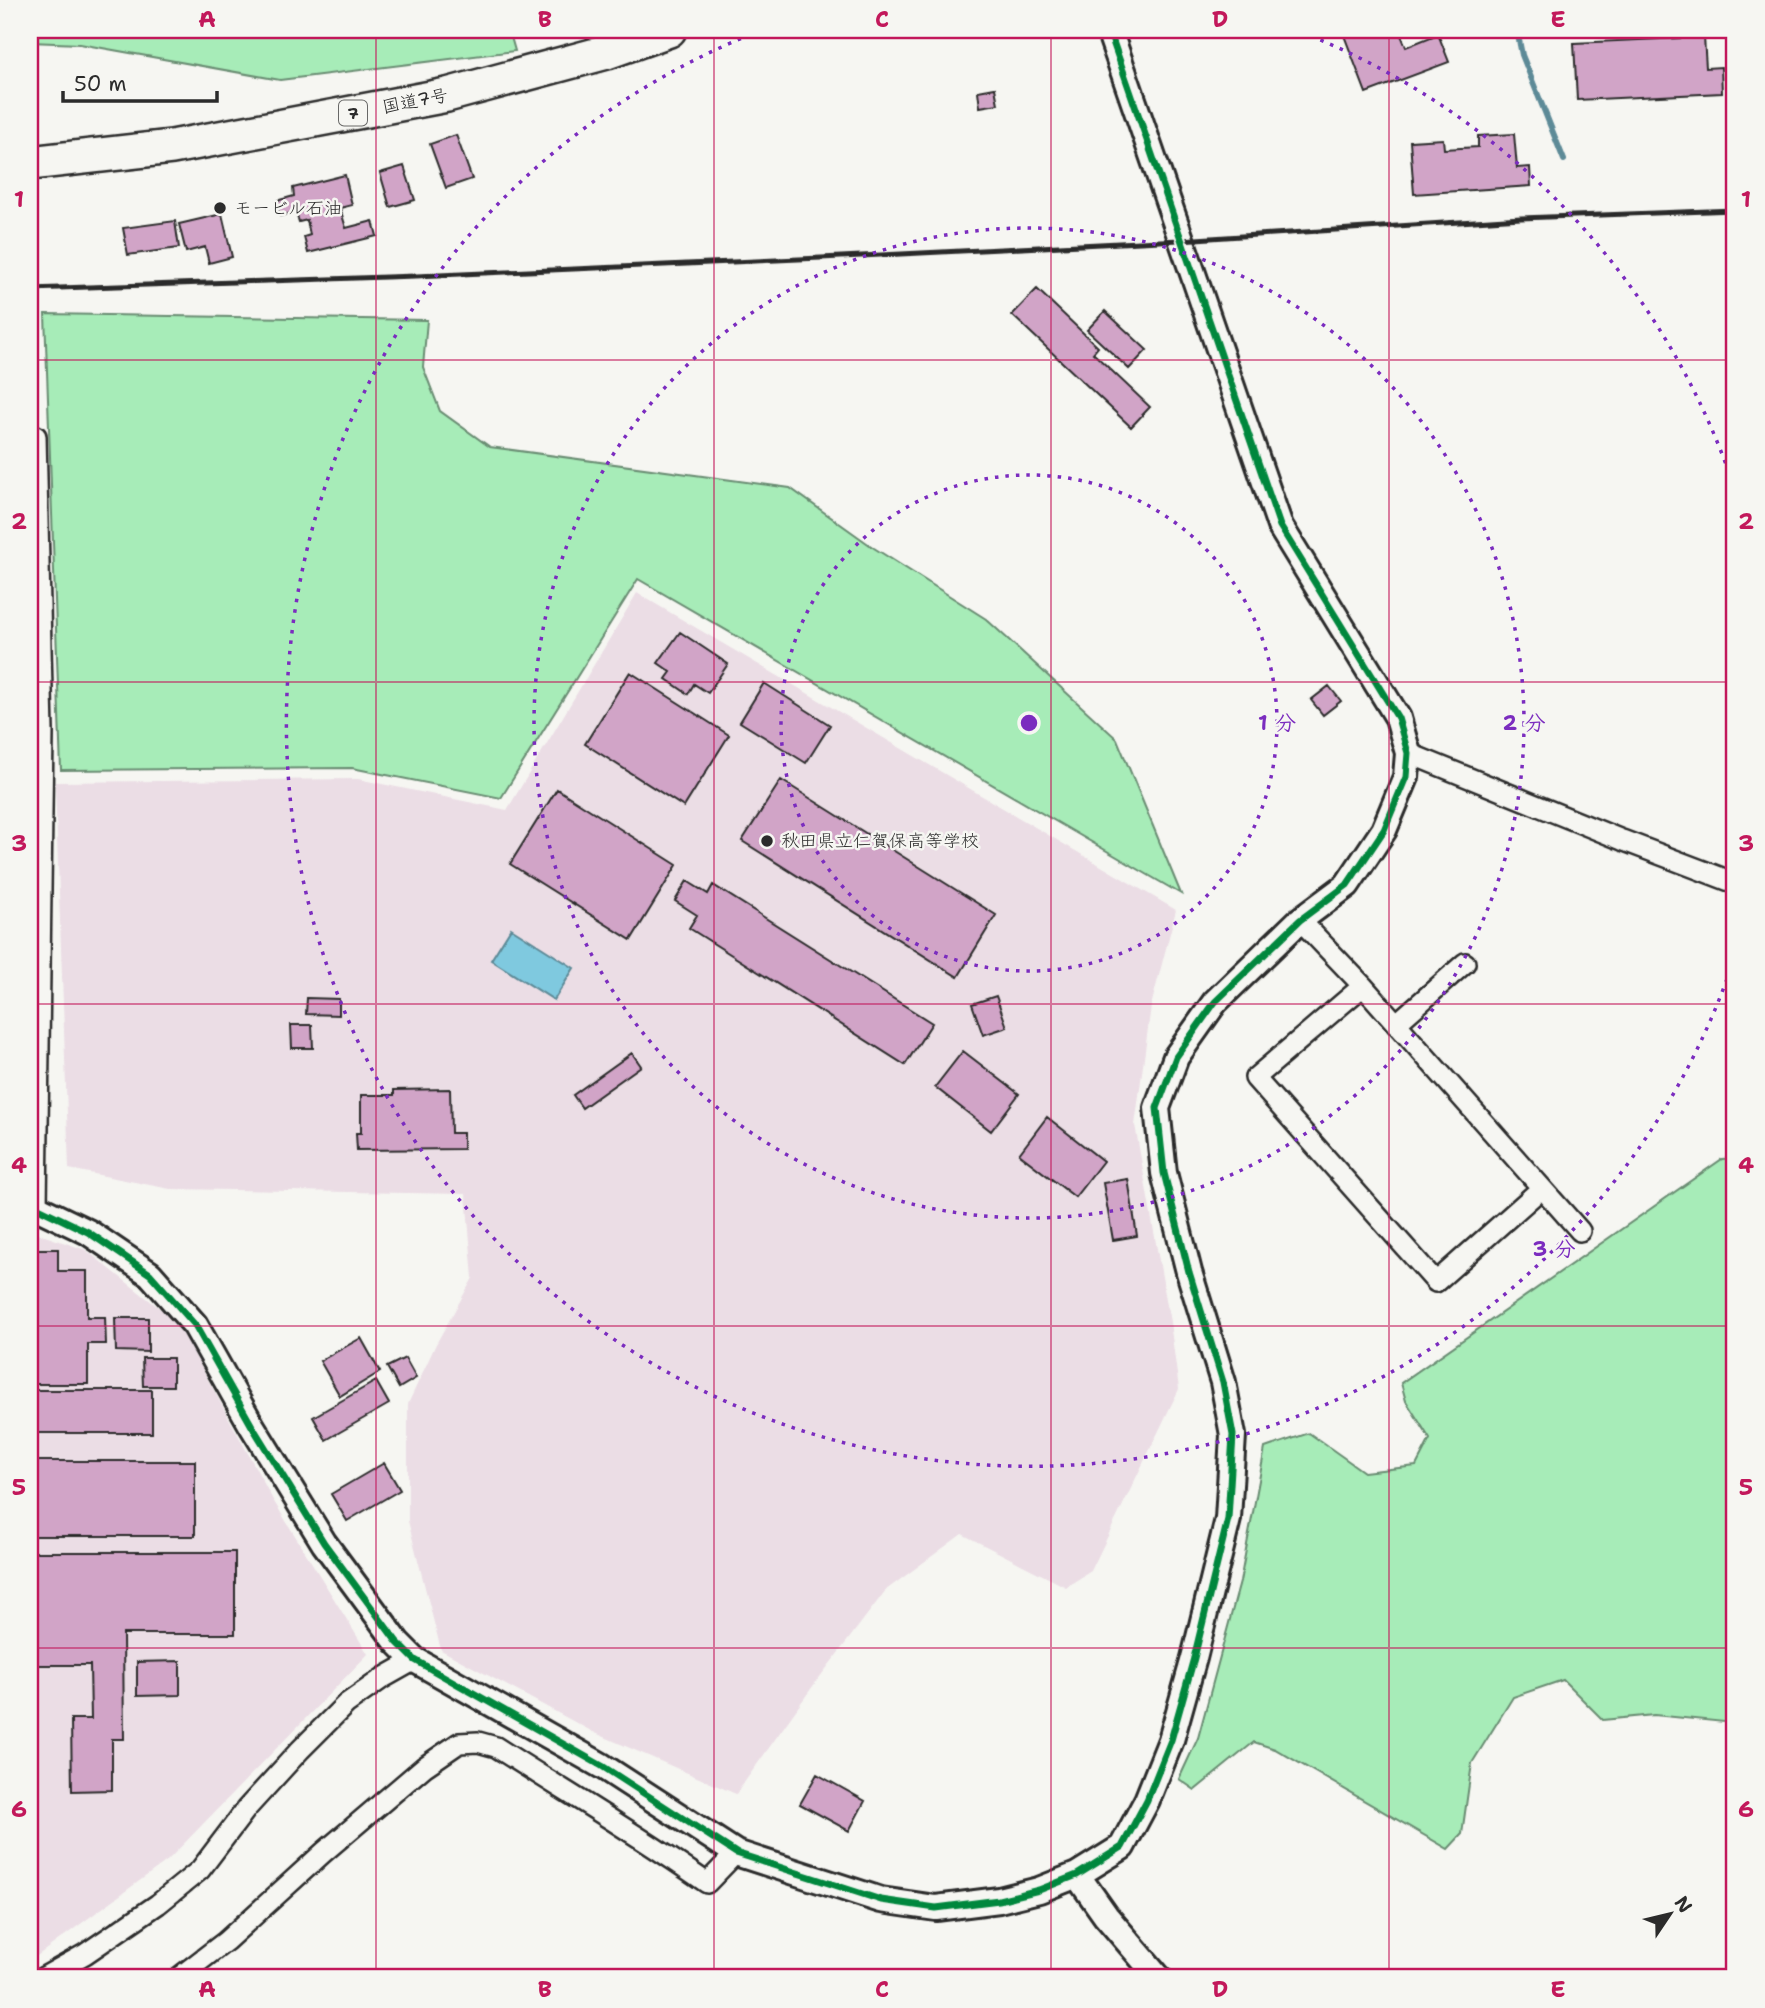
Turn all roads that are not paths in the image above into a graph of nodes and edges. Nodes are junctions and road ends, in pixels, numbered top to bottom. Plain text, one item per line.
1 (669, 30) edge
2 (1109, 30) edge
3 (30, 163) edge
4 (36, 436) dead end
5 (1408, 752) junction
6 (1735, 883) edge
7 (1300, 920) junction
8 (1465, 963) dead end
9 (1363, 986) junction
10 (1396, 1024) junction
11 (1542, 1188) junction
12 (33, 1205) edge
13 (1580, 1231) dead end
14 (415, 1660) junction
15 (736, 1853) junction
16 (1077, 1875) junction
17 (42, 1978) edge
18 (178, 1978) edge
19 (1159, 1978) edge

1 - 3 highway, 国道7号 / 7
2 - 5 street
4 - 12 street
5 - 6 street
5 - 7 street
7 - 9 street
7 - 16 street
8 - 10 street
9 - 10 street
9 - 11 street
10 - 11 street
11 - 13 street
12 - 14 street
14 - 15 street
14 - 17 street
15 - 16 street
15 - 18 street
16 - 19 street

